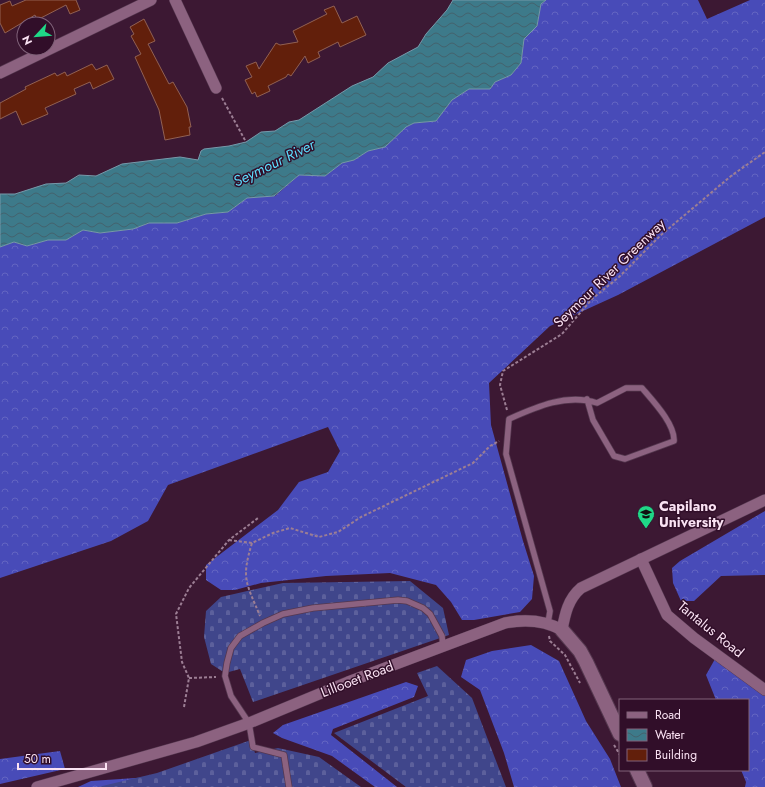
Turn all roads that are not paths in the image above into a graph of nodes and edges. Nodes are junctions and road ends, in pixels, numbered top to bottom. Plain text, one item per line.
1 (152, 0) edge
2 (175, 0) edge
3 (0, 73) edge
4 (216, 88) road end
5 (587, 400) junction
6 (765, 500) edge
7 (641, 559) junction
8 (548, 623) junction
9 (562, 630) junction
10 (443, 647) junction
11 (765, 690) edge
12 (249, 724) junction
13 (616, 738) edge
14 (637, 771) edge
15 (38, 787) edge
16 (289, 787) edge
17 (644, 787) edge

1 - 3 street
2 - 4 street
5 - 5 lane
5 - 8 lane
6 - 7 street
7 - 9 street
7 - 11 street, Tantalus Road
8 - 9 street, Lillooet Road
8 - 10 street, Lillooet Road
9 - 13 street, Lillooet Road
10 - 12 street, Lillooet Road
10 - 12 lane
12 - 15 street, Lillooet Road
12 - 16 lane
14 - 17 street

